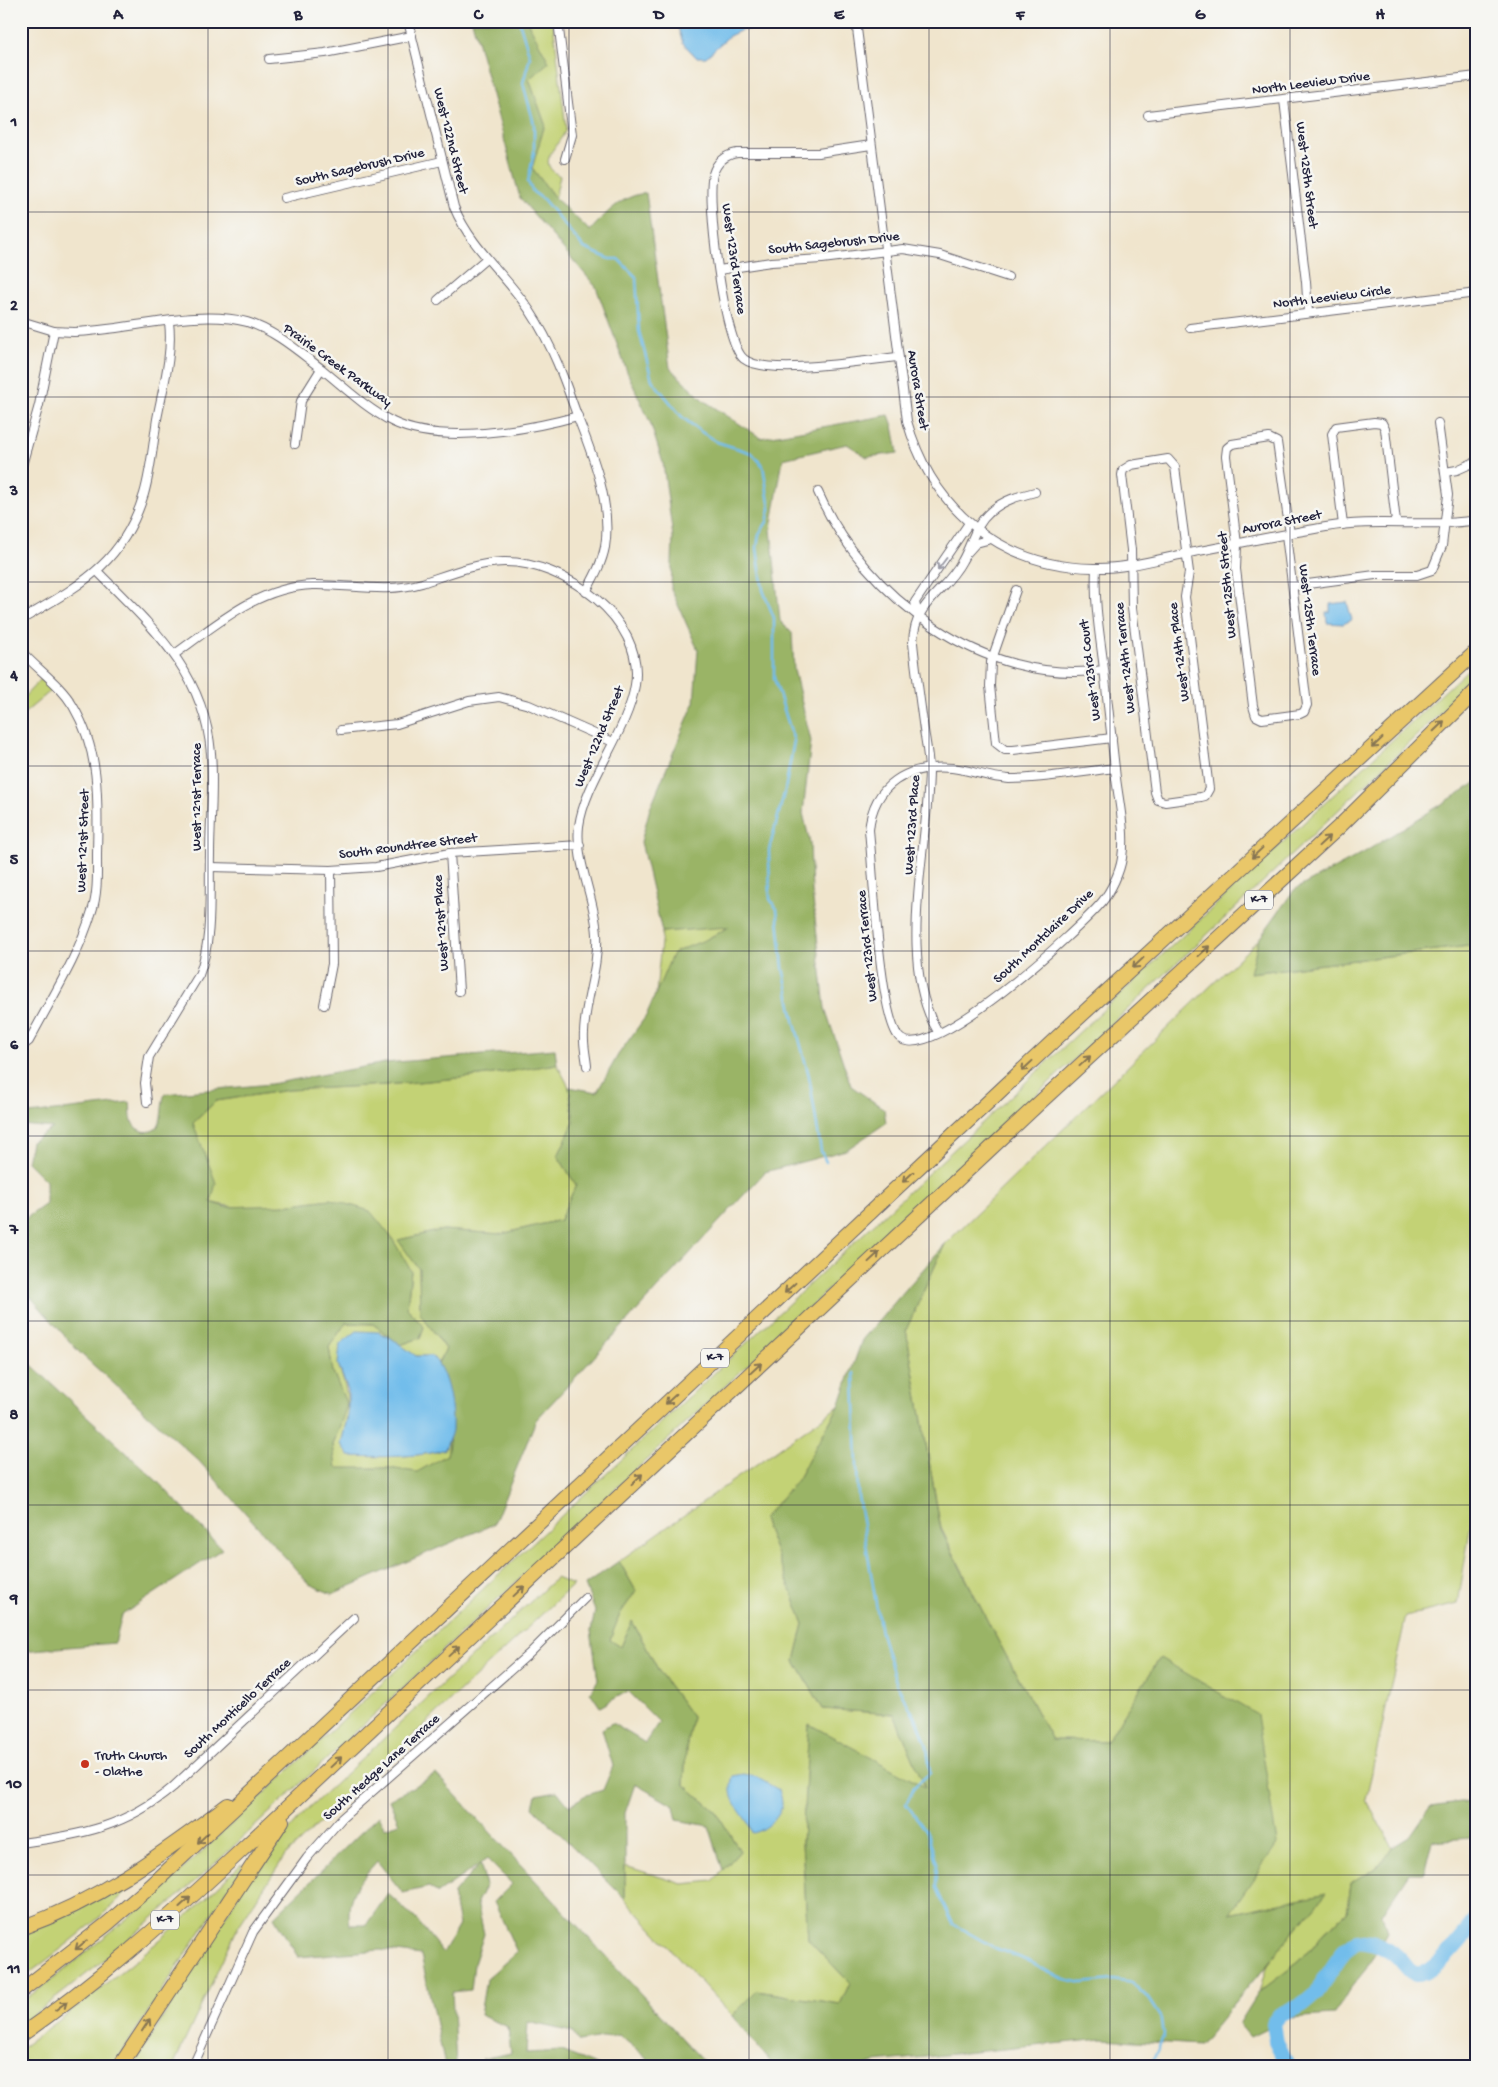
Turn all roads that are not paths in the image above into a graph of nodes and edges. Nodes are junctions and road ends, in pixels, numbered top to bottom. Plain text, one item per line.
1 (408, 21) edge
2 (558, 21) edge
3 (856, 21) edge
4 (412, 36) junction
5 (269, 59) dead end
6 (1477, 76) edge
7 (1284, 100) junction
8 (1148, 116) dead end
9 (871, 145) junction
10 (565, 160) dead end
11 (442, 161) junction
12 (284, 198) dead end
13 (884, 251) junction
14 (486, 258) junction
15 (719, 270) junction
16 (1008, 277) dead end
17 (1477, 293) edge
18 (438, 300) dead end
19 (1308, 313) junction
20 (21, 321) edge
21 (169, 322) junction
22 (1190, 328) dead end
23 (54, 330) junction
24 (898, 357) junction
25 (321, 369) junction
26 (578, 416) junction
27 (1438, 423) dead end
28 (1275, 440) joint
29 (295, 444) dead end
30 (1477, 461) edge
31 (1128, 466) joint
32 (21, 469) edge
33 (1445, 472) junction
34 (818, 492) dead end
35 (1035, 492) dead end
36 (1477, 520) edge
37 (1396, 522) junction
38 (969, 523) junction
39 (1443, 523) junction
40 (1343, 525) junction
41 (976, 529) junction
42 (1288, 534) junction
43 (991, 539) junction
44 (1237, 544) junction
45 (965, 554) junction
46 (1186, 554) junction
47 (1132, 564) junction
48 (1096, 569) junction
49 (97, 571) junction
50 (1293, 586) junction
51 (1016, 590) dead end
52 (586, 592) junction
53 (918, 616) junction
54 (21, 620) edge
55 (1477, 650) edge
56 (21, 651) edge
57 (175, 654) junction
58 (993, 656) junction
59 (1104, 670) junction
60 (1477, 690) edge
61 (1306, 709) joint
62 (341, 730) dead end
63 (1112, 738) junction
64 (613, 742) junction
65 (929, 768) junction
66 (1115, 768) junction
67 (1206, 795) joint
68 (580, 844) junction
69 (450, 853) junction
70 (210, 867) junction
71 (332, 870) junction
72 (459, 991) dead end
73 (324, 1005) dead end
74 (938, 1032) junction
75 (21, 1047) edge
76 (587, 1066) dead end
77 (146, 1102) dead end
78 (585, 1598) dead end
79 (354, 1618) dead end
80 (276, 1768) junction
81 (300, 1795) junction
82 (21, 1843) edge
83 (21, 1928) edge
84 (21, 1991) edge
85 (21, 2035) edge
86 (120, 2066) edge
87 (192, 2066) edge

1 - 4 street, West 122nd Street
2 - 10 street
3 - 9 street, Aurora Street
4 - 5 street
4 - 11 street, West 122nd Street
6 - 7 street, North Leeview Drive
7 - 8 street, North Leeview Drive
7 - 19 street, West 125th Street
9 - 13 street, Aurora Street
9 - 15 street, West 123rd Terrace
11 - 12 street, South Sagebrush Drive
11 - 14 street, West 122nd Street
13 - 15 street, South Sagebrush Drive
13 - 16 street, South Sagebrush Drive
13 - 24 street, Aurora Street
14 - 18 street
14 - 26 street, West 122nd Street
15 - 24 street, West 123rd Terrace
17 - 19 street, North Leeview Circle
19 - 22 street, North Leeview Circle
20 - 23 street, Prairie Creek Parkway
21 - 23 street, Prairie Creek Parkway
21 - 25 street, Prairie Creek Parkway
21 - 49 street
23 - 32 street
24 - 38 street, Aurora Street
25 - 26 street, Prairie Creek Parkway
25 - 29 street
26 - 52 street, West 122nd Street
27 - 33 street
28 - 42 street, West 125th Terrace
28 - 44 street, West 125th Street
30 - 33 street
31 - 46 street, West 124th Place
31 - 47 street, West 124th Terrace
33 - 39 street
34 - 53 street
35 - 41 street, West 123rd Place
36 - 39 street, Aurora Street
37 - 39 street, Aurora Street
37 - 40 street, Aurora Street
37 - 40 street
38 - 41 street, Aurora Street
38 -> 53 street, West 123rd Place
39 - 50 street
40 - 42 street, Aurora Street
41 - 43 street, Aurora Street
41 - 45 street, West 123rd Place
42 - 44 street, Aurora Street
42 - 50 street, West 125th Terrace
43 - 45 street
43 - 48 street, Aurora Street
44 - 46 street, Aurora Street
44 - 61 street, West 125th Street
45 - 53 street, West 123rd Place
46 - 47 street, Aurora Street
46 - 67 street, West 124th Place
47 - 48 street, Aurora Street
47 - 67 street, West 124th Terrace
48 - 59 street, West 123rd Court
49 - 54 street
49 - 57 street, West 121st Terrace
50 - 61 street, West 125th Terrace
51 - 58 street
52 - 57 street
52 - 64 street, West 122nd Street
53 - 58 street
53 - 65 street, West 123rd Place
55 -> 80 highway, K-7
56 - 75 street, West 121st Street
57 - 70 street, West 121st Terrace
58 - 59 street
58 - 63 street
59 - 63 street, West 123rd Court
81 -> 60 highway, K-7
62 - 64 street
63 - 66 street, West 123rd Court
64 - 68 street, West 122nd Street
65 - 66 street
65 - 74 street, West 123rd Place
65 - 74 street, West 123rd Terrace
66 - 74 street, South Montclaire Drive
68 - 69 street, South Roundtree Street
68 - 76 street, West 122nd Street
69 - 71 street, South Roundtree Street
69 - 72 street, West 121st Place
70 - 71 street, South Roundtree Street
70 - 77 street, West 121st Terrace
71 - 73 street
78 - 87 street, South Hedge Lane Terrace
79 - 82 street, South Monticello Terrace
80 - 83 highway
80 -> 84 highway, K-7
85 -> 81 highway, K-7
86 -> 81 highway

